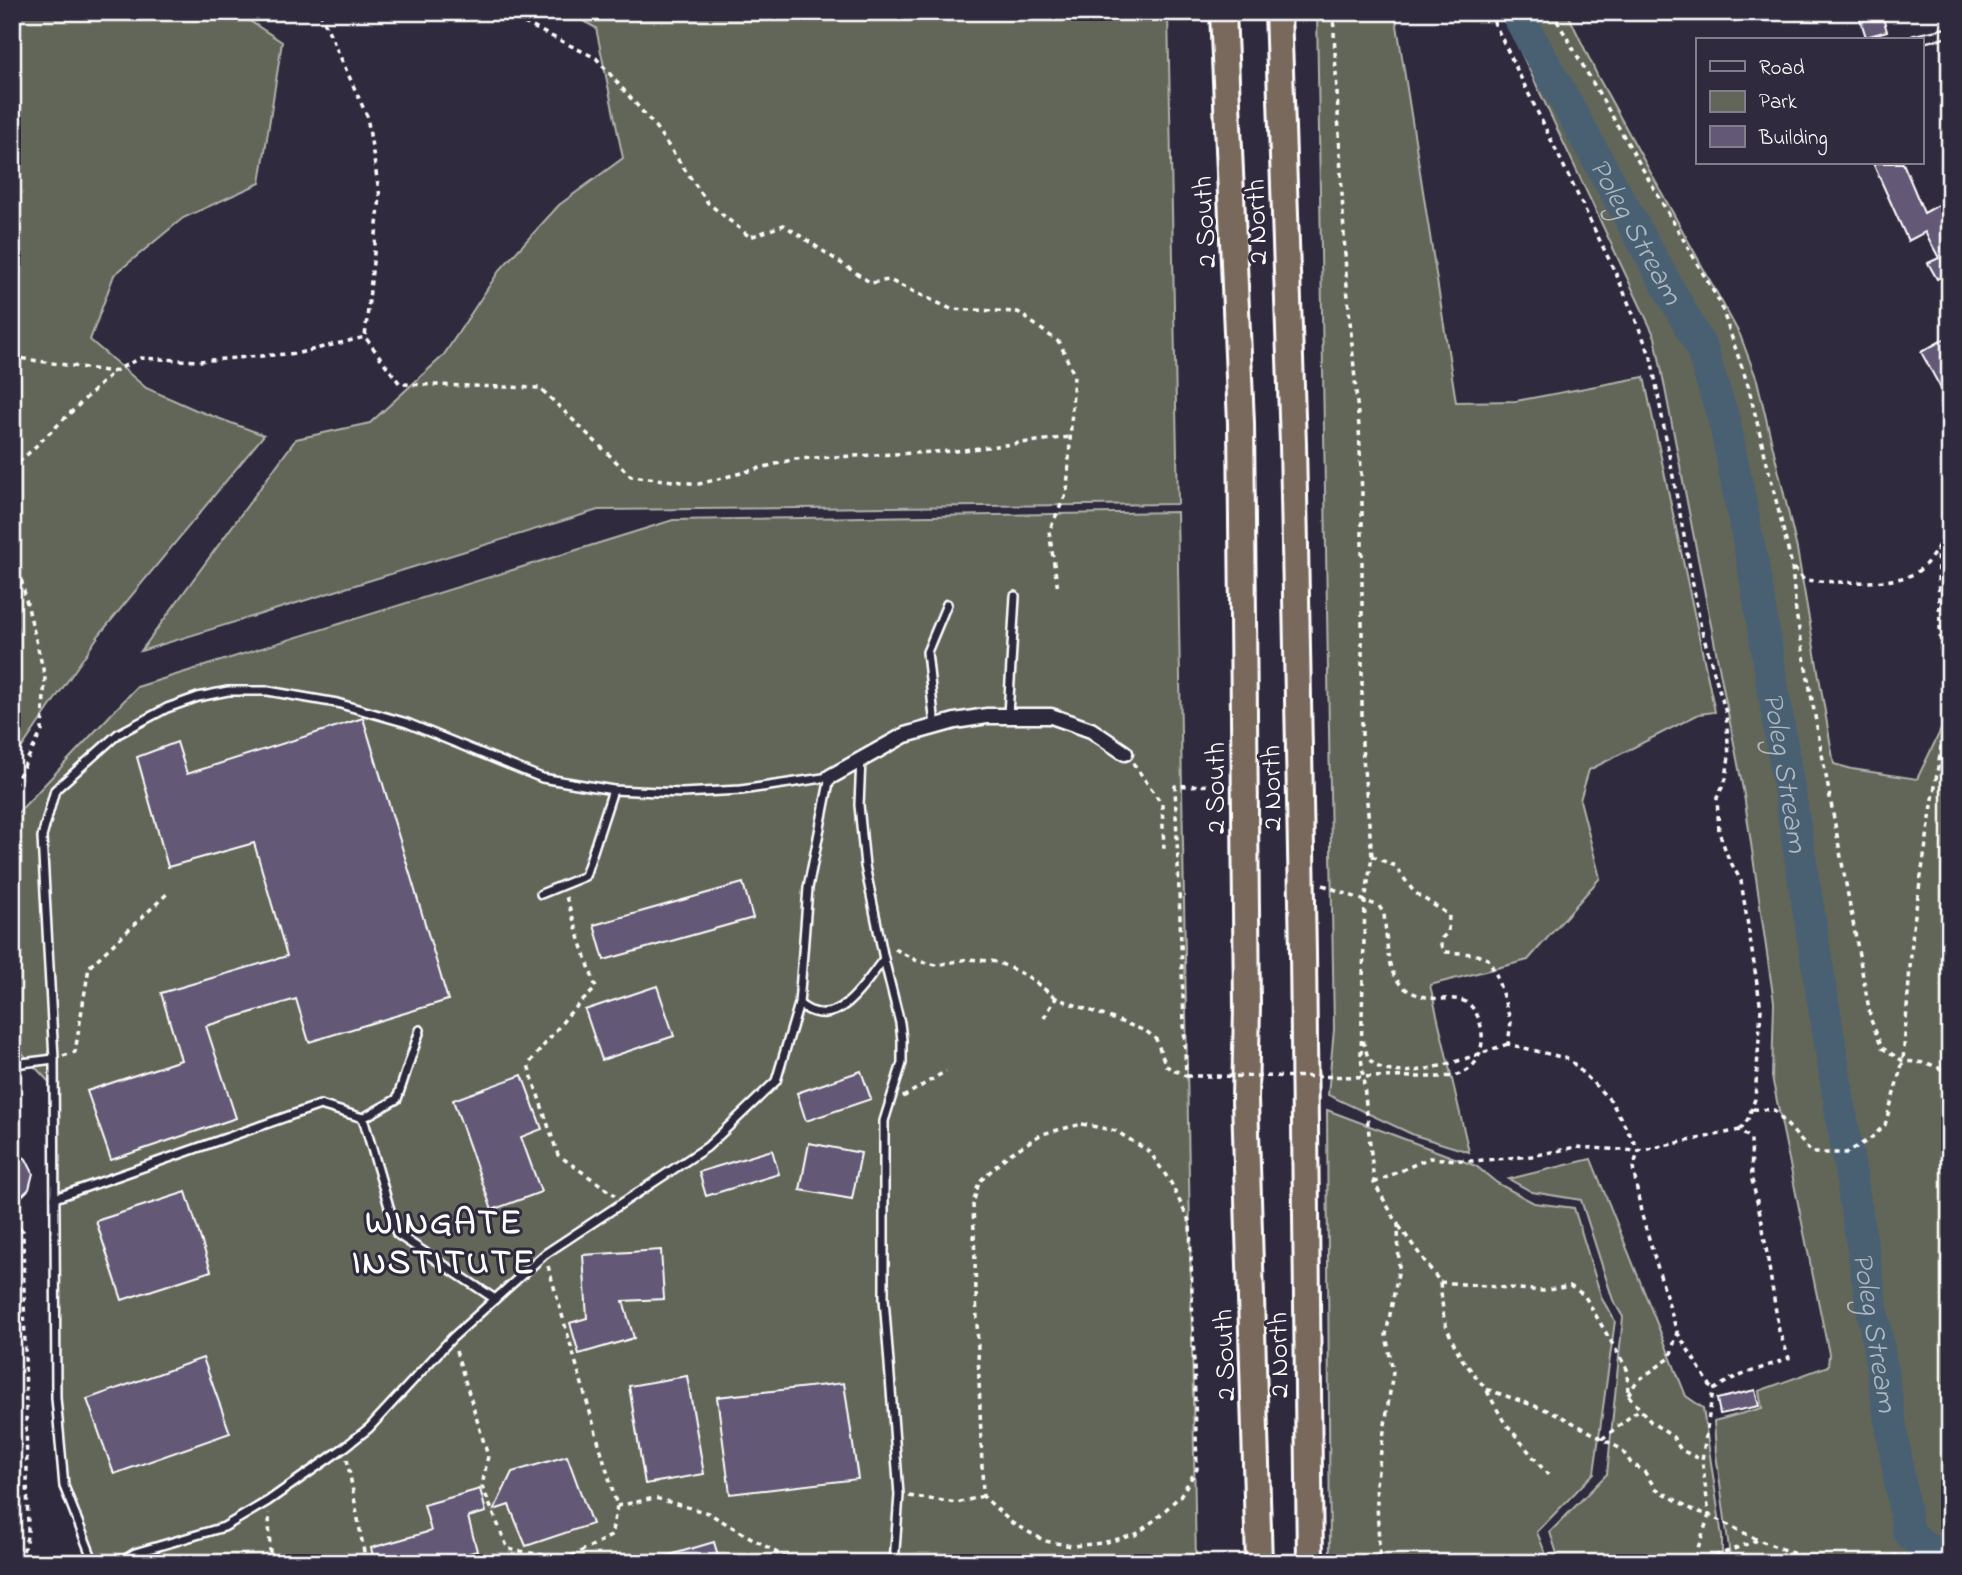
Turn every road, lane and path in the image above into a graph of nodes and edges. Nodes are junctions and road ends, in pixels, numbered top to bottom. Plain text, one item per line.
1 (320, 12) edge
2 (496, 12) edge
3 (1223, 12) edge
4 (1278, 12) edge
5 (1332, 12) edge
6 (1489, 12) edge
7 (1552, 12) edge
8 (1950, 32) edge
9 (1923, 38) edge
10 (365, 337) junction
11 (12, 357) edge
12 (113, 372) junction
13 (1070, 437) junction
14 (12, 469) edge
15 (1950, 521) edge
16 (1937, 550) junction
17 (12, 553) edge
18 (1792, 566) junction
19 (1058, 590) dead end
20 (1015, 596) dead end
21 (947, 604) dead end
22 (1008, 715) junction
23 (934, 726) junction
24 (1125, 753) joint
25 (861, 759) junction
26 (830, 777) junction
27 (1244, 785) junction
28 (12, 789) edge
29 (613, 790) junction
30 (1164, 849) dead end
31 (1372, 856) junction
32 (1302, 876) junction
33 (562, 885) junction
34 (170, 891) dead end
35 (541, 894) dead end
36 (1365, 902) junction
37 (880, 937) junction
38 (884, 958) junction
39 (1056, 998) junction
40 (799, 1004) junction
41 (1044, 1018) dead end
42 (420, 1030) dead end
43 (1361, 1036) junction
44 (1508, 1044) junction
45 (54, 1059) junction
46 (1903, 1061) junction
47 (12, 1062) edge
48 (946, 1071) dead end
49 (1950, 1075) edge
50 (1186, 1076) junction
51 (890, 1105) junction
52 (1753, 1109) junction
53 (363, 1118) junction
54 (1740, 1130) junction
55 (1639, 1151) junction
56 (1374, 1183) junction
57 (55, 1198) junction
58 (623, 1201) junction
59 (12, 1222) edge
60 (1398, 1224) junction
61 (545, 1254) junction
62 (1440, 1282) junction
63 (495, 1299) junction
64 (1677, 1332) junction
65 (452, 1338) junction
66 (1486, 1390) junction
67 (1713, 1390) junction
68 (1628, 1395) junction
69 (1641, 1408) junction
70 (1602, 1439) junction
71 (345, 1447) junction
72 (1702, 1460) junction
73 (1548, 1475) dead end
74 (899, 1495) junction
75 (983, 1496) junction
76 (268, 1501) junction
77 (617, 1506) junction
78 (1709, 1515) junction
79 (1758, 1540) junction
80 (93, 1559) edge
81 (567, 1561) edge
82 (20, 1563) edge
83 (77, 1563) edge
84 (119, 1563) edge
85 (268, 1563) edge
86 (366, 1563) edge
87 (795, 1563) edge
88 (894, 1563) edge
89 (1259, 1563) edge
90 (1310, 1563) edge
91 (1380, 1563) edge
92 (1695, 1563) edge
93 (1819, 1563) edge
94 (1853, 1563) edge
95 (1925, 1563) edge

1 - 10 path
2 - 13 path
3 - 27 highway, 2 South
4 - 32 highway, 2 North
5 - 31 path
6 - 52 path
7 - 18 path
8 - 9 lane
10 - 12 path
10 - 13 path
11 - 12 path
12 - 14 path
13 - 19 path
15 - 16 path
16 - 18 path
16 - 46 path
17 - 28 path
18 - 46 path
20 - 22 lane
21 - 23 lane
22 - 23 street
22 - 24 street
23 - 25 street
24 - 30 path
25 - 26 street
25 - 37 lane
26 - 29 lane
26 - 40 lane
27 - 50 path
27 - 89 highway, 2 South
29 - 33 lane
29 - 45 lane
31 - 36 path
31 - 44 path
32 - 36 path
32 - 90 highway, 2 North
33 - 35 lane
33 - 58 path
34 - 45 path
36 - 43 path
36 - 50 path, bridge
37 - 38 lane
37 - 39 path
38 - 40 lane
38 - 51 lane
39 - 41 path
39 - 50 path
40 - 58 lane
42 - 53 lane
43 - 44 path
43 - 56 path
44 - 55 path
45 - 47 lane
45 - 57 lane
46 - 49 path
46 - 52 path
48 - 51 path
51 - 74 lane
52 - 54 path
53 - 57 lane
53 - 63 lane
54 - 55 path
54 - 67 path
55 - 56 path
55 - 64 path
56 - 60 path
57 - 80 lane
58 - 61 lane
59 - 82 path
60 - 62 path
60 - 91 path
61 - 63 lane
61 - 77 path
62 - 66 path
62 - 68 path
63 - 65 lane
64 - 67 path
64 - 68 path
65 - 71 lane
65 - 81 path
66 - 70 path
66 - 73 path
67 - 72 path
68 - 69 path
69 - 70 path
69 - 72 path
70 - 78 path
71 - 76 lane
71 - 86 path
72 - 78 path
74 - 75 path
74 - 88 lane
75 - 75 path
76 - 84 lane
76 - 85 path
77 - 81 path
77 - 87 path
78 - 79 path
78 - 92 path
79 - 92 path
79 - 93 path
80 - 83 lane
94 - 95 path

